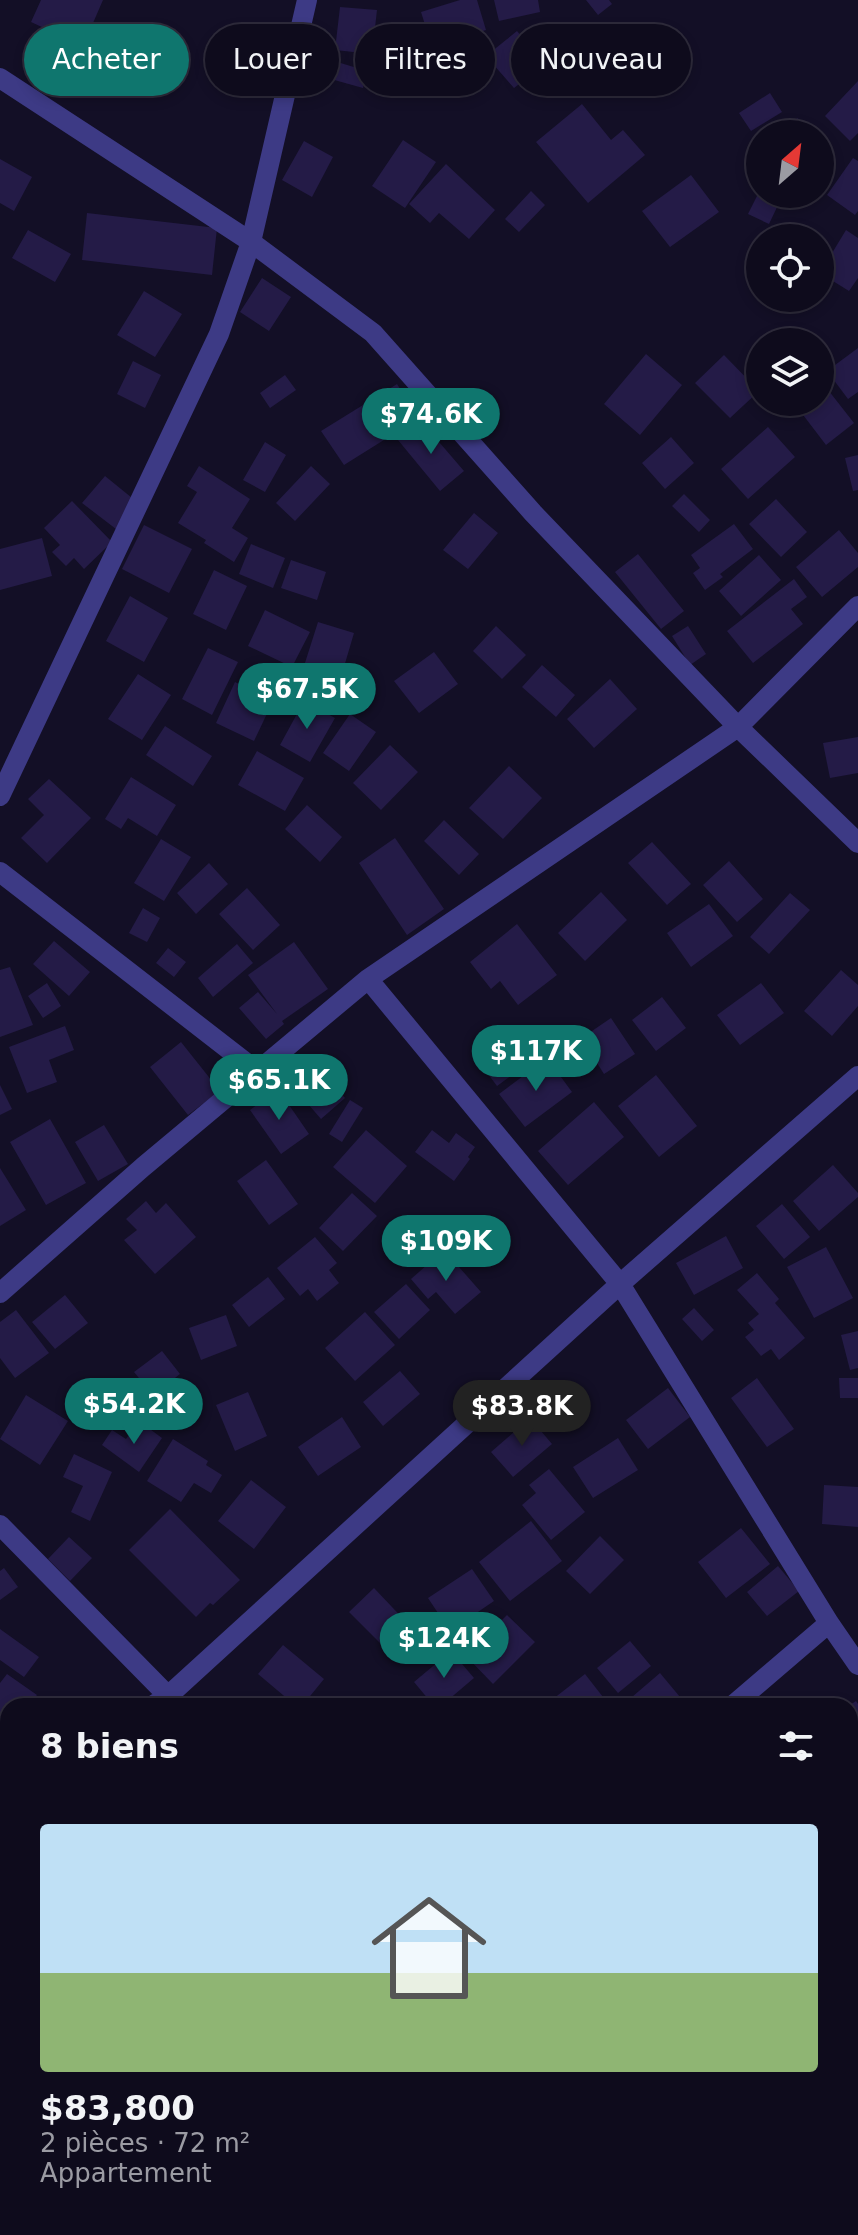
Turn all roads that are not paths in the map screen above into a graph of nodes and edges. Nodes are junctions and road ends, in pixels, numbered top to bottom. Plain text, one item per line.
1 (307, 0) edge
2 (0, 78) edge
3 (251, 242) junction
4 (858, 606) edge
5 (738, 727) junction
6 (0, 796) edge
7 (858, 843) edge
8 (0, 872) edge
9 (368, 979) junction
10 (258, 1072) junction
11 (858, 1076) edge
12 (620, 1284) junction
13 (0, 1293) edge
14 (0, 1525) edge
15 (829, 1623) junction
16 (858, 1665) edge
17 (161, 1698) edge
18 (171, 1698) edge
19 (741, 1698) edge

1 - 3 street
2 - 3 street
3 - 5 street
3 - 6 street
4 - 5 street
5 - 7 street
5 - 9 street
8 - 10 street
9 - 10 street
9 - 12 street
10 - 13 street
11 - 12 street
12 - 15 street
12 - 18 street
14 - 17 street
15 - 16 street
15 - 19 street

